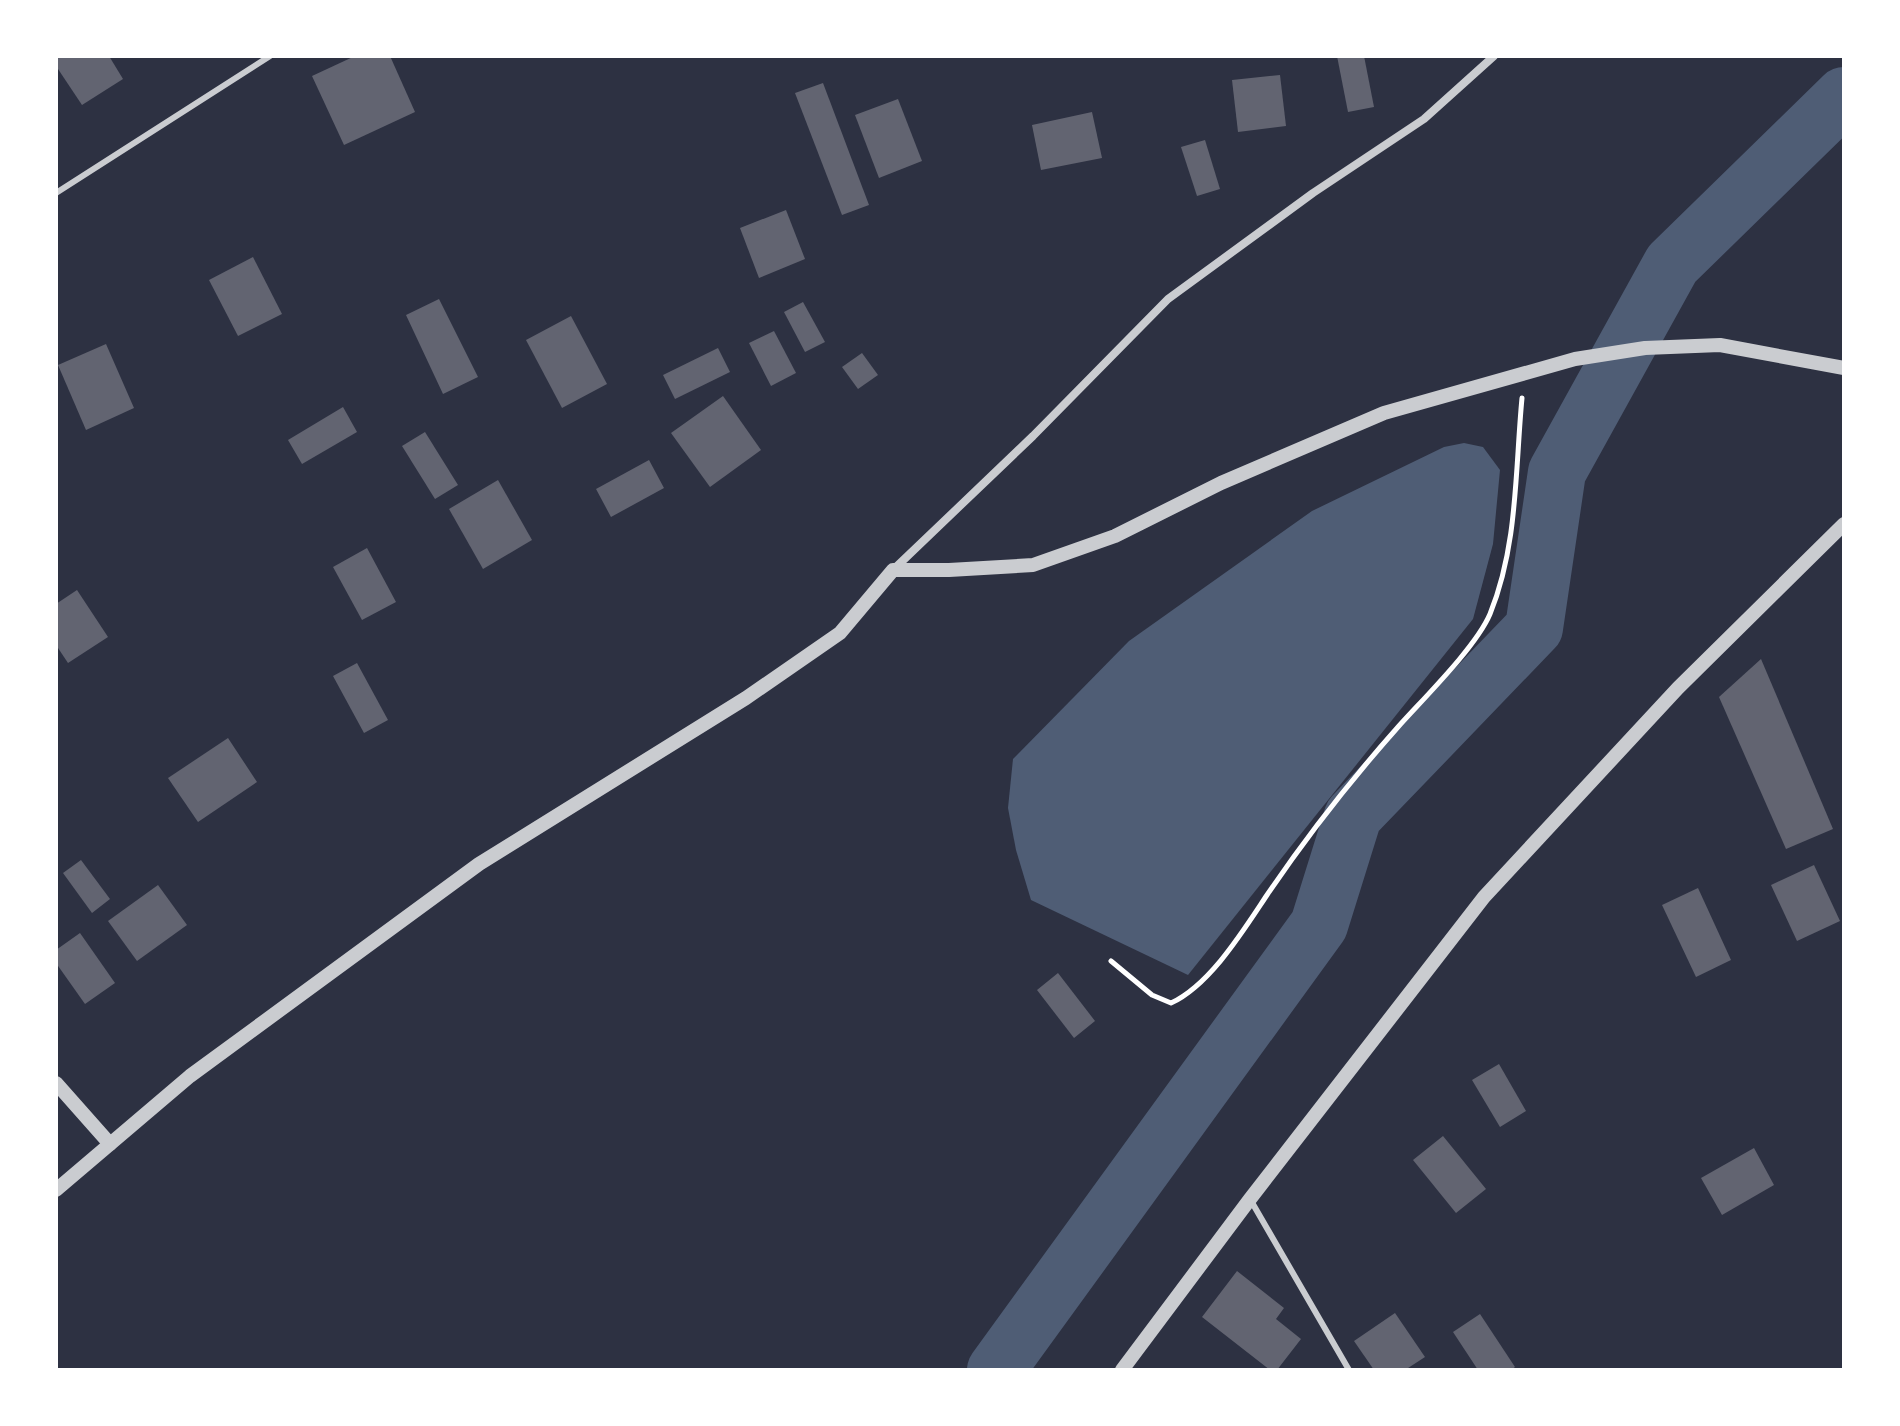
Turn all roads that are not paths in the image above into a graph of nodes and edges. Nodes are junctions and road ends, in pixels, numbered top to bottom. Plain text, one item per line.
1 (270, 56) edge
2 (1494, 56) edge
3 (56, 193) edge
4 (1844, 368) edge
5 (1844, 524) edge
6 (893, 570) junction
7 (56, 1083) edge
8 (110, 1144) junction
9 (56, 1190) edge
10 (1250, 1199) junction
11 (1122, 1370) edge
12 (1349, 1370) edge

1 - 3 lane
2 - 6 street
4 - 6 street
5 - 10 street
6 - 8 street
7 - 8 street
8 - 9 street
10 - 11 street
10 - 12 lane

